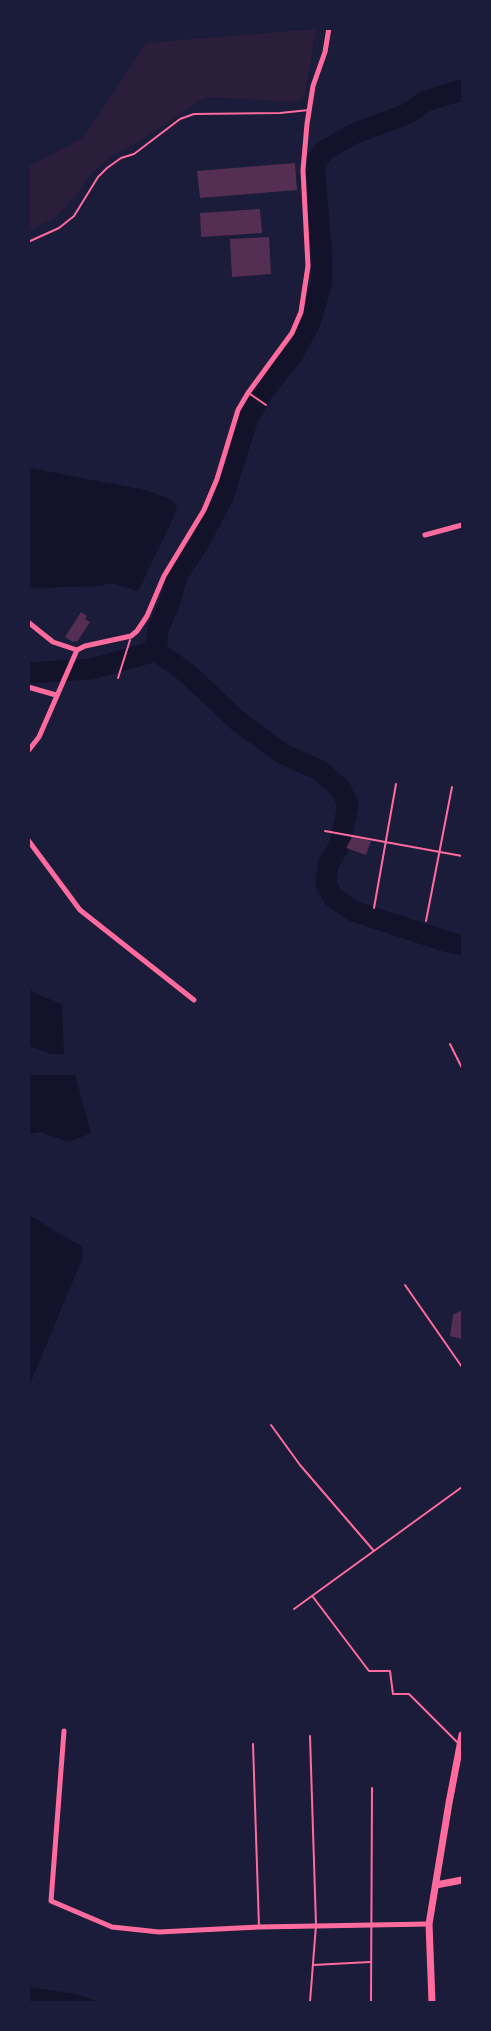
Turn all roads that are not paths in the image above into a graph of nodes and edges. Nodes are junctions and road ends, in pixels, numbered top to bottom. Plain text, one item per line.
1 (329, 28) edge
2 (309, 110) junction
3 (28, 242) edge
4 (248, 393) junction
5 (266, 405) dead end
6 (462, 525) edge
7 (425, 535) dead end
8 (28, 622) edge
9 (130, 640) dead end
10 (77, 650) junction
11 (118, 678) dead end
12 (28, 687) edge
13 (56, 695) junction
14 (28, 751) edge
15 (396, 784) dead end
16 (452, 787) dead end
17 (325, 831) dead end
18 (28, 840) edge
19 (386, 842) junction
20 (441, 852) junction
21 (462, 856) edge
22 (374, 908) dead end
23 (426, 921) dead end
24 (194, 1000) dead end
25 (450, 1044) dead end
26 (462, 1068) edge
27 (405, 1285) dead end
28 (462, 1367) edge
29 (271, 1425) dead end
30 (462, 1487) edge
31 (374, 1551) junction
32 (313, 1597) junction
33 (294, 1609) dead end
34 (64, 1731) dead end
35 (462, 1735) edge
36 (310, 1736) dead end
37 (253, 1744) dead end
38 (460, 1745) junction
39 (372, 1788) dead end
40 (462, 1880) edge
41 (436, 1885) junction
42 (371, 1924) junction
43 (429, 1924) junction
44 (316, 1925) junction
45 (259, 1927) junction
46 (371, 1962) junction
47 (313, 1965) junction
48 (310, 2002) edge
49 (371, 2002) edge
50 (432, 2002) edge

1 - 2 street
2 - 3 lane
2 - 4 street
4 - 5 lane
4 - 10 street
6 - 7 street
8 - 10 street
9 - 11 lane
10 - 13 street
12 - 13 street
13 - 14 street
15 - 19 lane
16 - 20 lane
17 - 19 lane
18 - 24 street
19 - 20 lane
19 - 22 lane
20 - 21 lane
20 - 23 lane
25 - 26 lane
27 - 28 lane
29 - 31 lane
30 - 31 lane
31 - 32 lane
32 - 33 lane
32 - 38 lane
34 - 45 street
35 - 38 street
36 - 44 lane
37 - 45 lane
38 - 41 street
39 - 42 lane
40 - 41 street
41 - 43 street
42 - 43 street
42 - 44 street
42 - 46 lane
43 - 50 street
44 - 45 street
44 - 47 lane
46 - 47 lane
46 - 49 lane
47 - 48 lane

